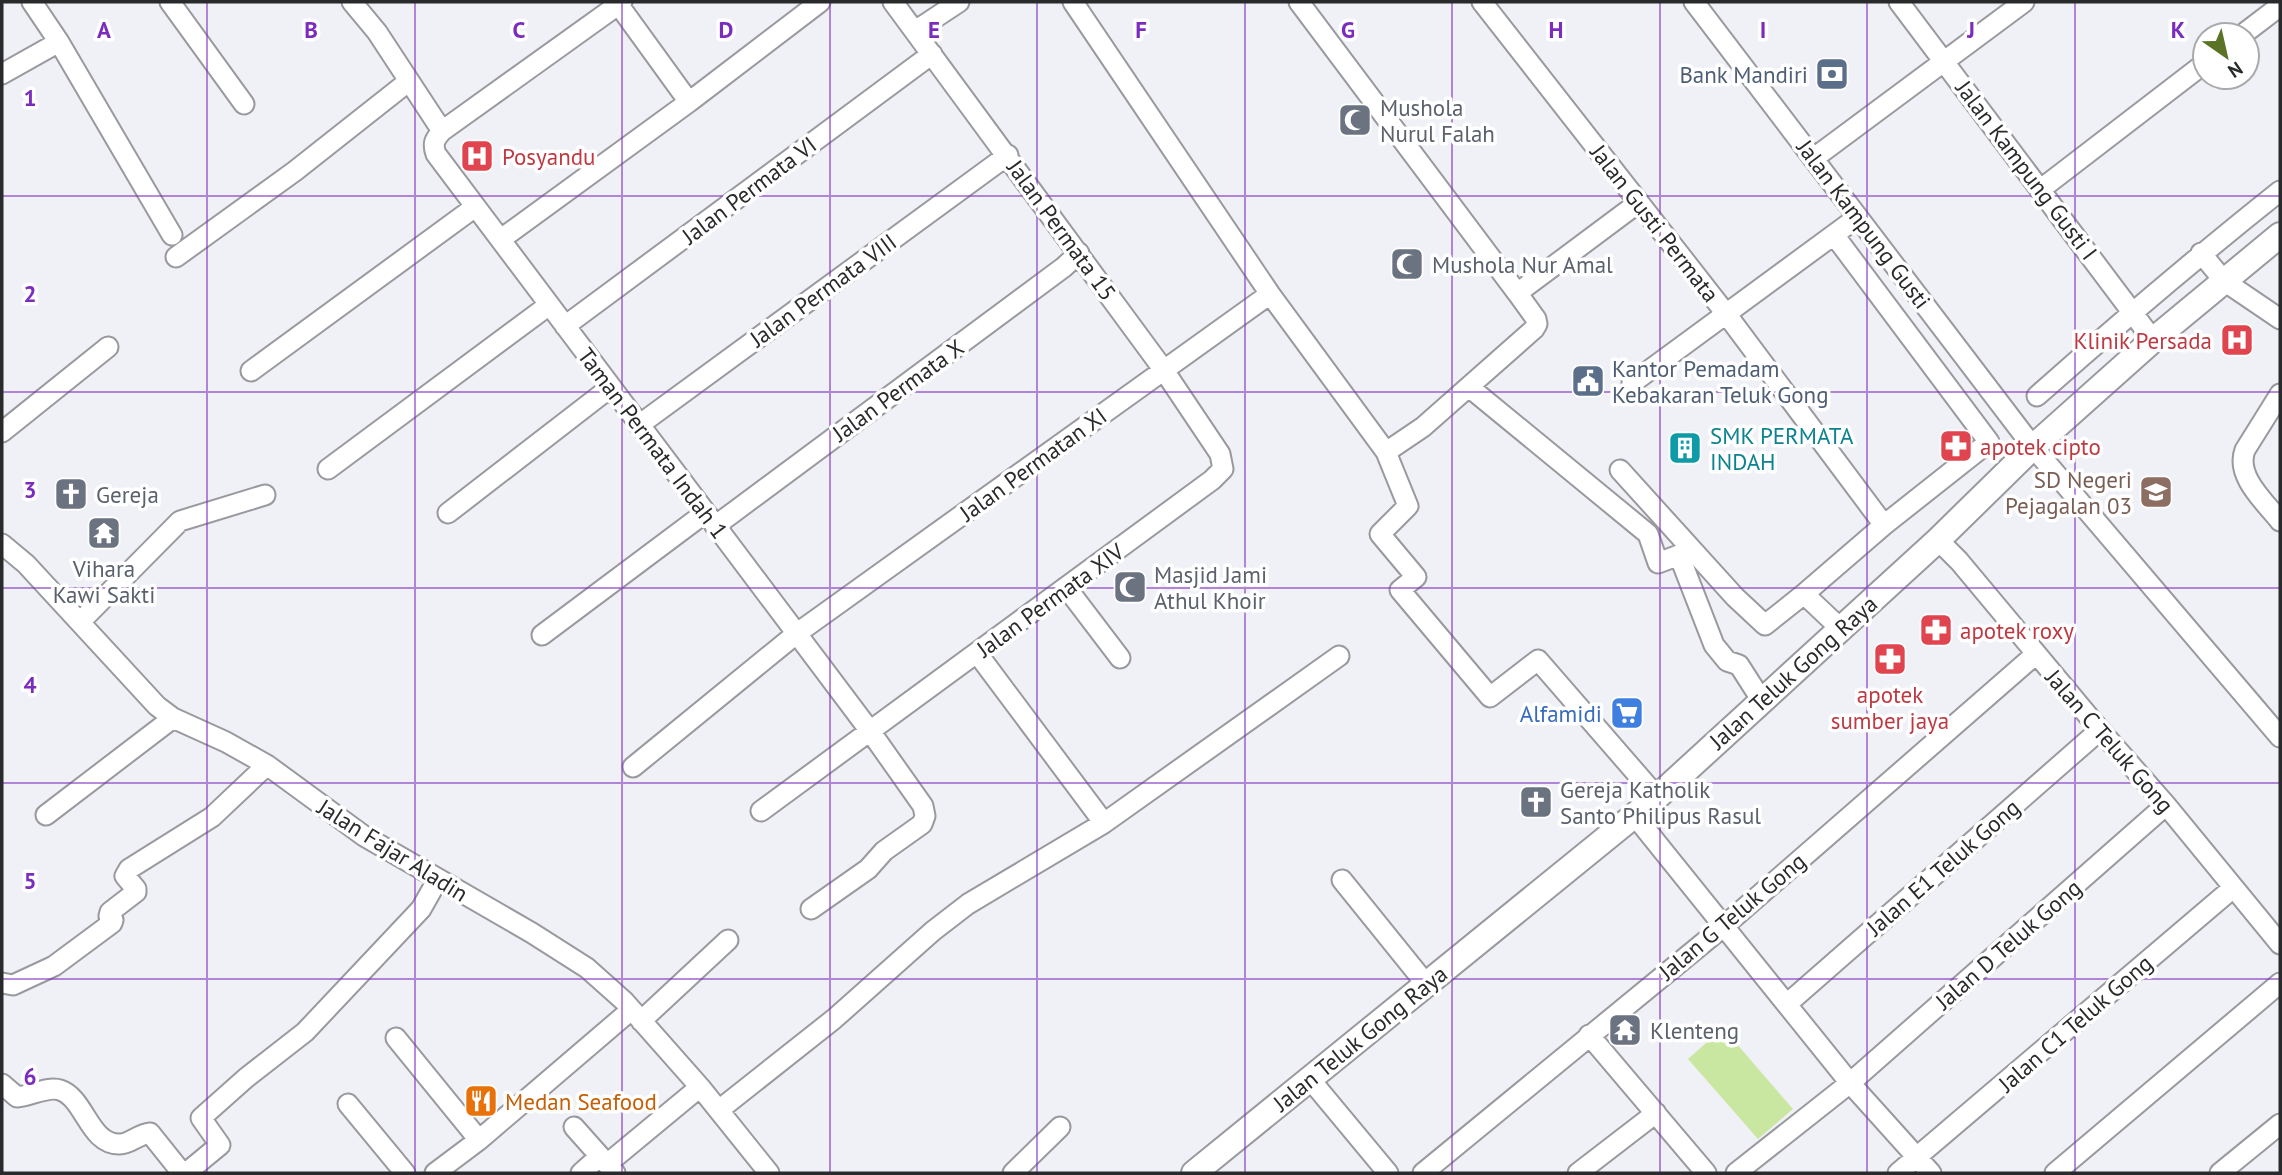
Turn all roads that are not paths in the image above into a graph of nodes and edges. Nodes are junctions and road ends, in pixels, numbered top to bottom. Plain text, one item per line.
1 (32, 2) edge
2 (170, 2) edge
3 (352, 2) edge
4 (820, 2) edge
5 (893, 2) edge
6 (959, 2) edge
7 (1073, 2) edge
8 (1299, 2) edge
9 (1482, 2) edge
10 (1694, 2) edge
11 (1899, 2) edge
12 (2024, 2) edge
13 (620, 3) edge
14 (2280, 6) edge
15 (2260, 21) edge
16 (915, 31) junction
17 (59, 42) junction
18 (932, 54) junction
19 (1944, 61) junction
20 (2, 74) edge
21 (2191, 74) edge
22 (409, 81) junction
23 (689, 102) junction
24 (244, 104) dead end
25 (442, 131) junction
26 (1008, 155) junction
27 (1814, 158) junction
28 (2041, 189) junction
29 (2280, 191) edge
30 (1639, 202) junction
31 (475, 207) junction
32 (1858, 217) junction
33 (172, 234) dead end
34 (2280, 234) edge
35 (1834, 235) junction
36 (500, 239) junction
37 (1079, 253) junction
38 (2201, 253) junction
39 (176, 257) dead end
40 (2224, 281) junction
41 (1270, 294) junction
42 (1518, 294) junction
43 (549, 305) junction
44 (2132, 312) junction
45 (1727, 315) junction
46 (2280, 319) edge
47 (565, 326) junction
48 (2153, 340) junction
49 (108, 347) dead end
50 (1163, 369) junction
51 (251, 371) dead end
52 (1632, 383) dead end
53 (611, 387) junction
54 (1469, 387) junction
55 (2280, 394) edge
56 (1994, 396) junction
57 (2037, 397) dead end
58 (1968, 414) junction
59 (639, 425) junction
60 (2, 432) edge
61 (2034, 447) junction
62 (1386, 452) junction
63 (1223, 463) joint
64 (328, 469) dead end
65 (1620, 470) dead end
66 (265, 495) dead end
67 (448, 513) dead end
68 (710, 520) junction
69 (2280, 521) edge
70 (1884, 525) junction
71 (1938, 540) junction
72 (2, 544) edge
73 (1066, 587) junction
74 (1804, 594) junction
75 (80, 622) junction
76 (1841, 629) junction
77 (796, 634) junction
78 (542, 635) dead end
79 (977, 653) junction
80 (2036, 654) junction
81 (1339, 656) dead end
82 (1121, 658) dead end
83 (1762, 701) junction
84 (173, 718) junction
85 (2100, 730) junction
86 (870, 732) junction
87 (2279, 733) edge
88 (264, 763) junction
89 (633, 767) dead end
90 (1657, 797) junction
91 (2166, 805) junction
92 (761, 811) dead end
93 (46, 815) dead end
94 (1634, 816) junction
95 (1104, 823) junction
96 (173, 829) dead end
97 (438, 879) junction
98 (1342, 880) dead end
99 (2233, 888) junction
100 (811, 909) dead end
101 (1724, 926) junction
102 (728, 940) dead end
103 (2280, 944) edge
104 (2, 983) edge
105 (2280, 983) edge
106 (1426, 984) junction
107 (1787, 1004) junction
108 (636, 1015) junction
109 (1589, 1035) junction
110 (396, 1038) dead end
111 (1309, 1078) junction
112 (1850, 1083) junction
113 (2, 1084) edge
114 (700, 1087) junction
115 (348, 1104) dead end
116 (719, 1110) junction
117 (1656, 1113) junction
118 (2280, 1124) edge
119 (1060, 1127) dead end
120 (574, 1128) dead end
121 (479, 1140) junction
122 (1917, 1157) junction
123 (607, 1164) edge
124 (184, 1173) edge
125 (405, 1173) edge
126 (435, 1173) edge
127 (581, 1173) edge
128 (768, 1173) edge
129 (1013, 1173) edge
130 (1194, 1173) edge
131 (1388, 1173) edge
132 (1423, 1173) edge
133 (1578, 1173) edge
134 (1706, 1173) edge
135 (1736, 1173) edge
136 (1898, 1173) edge
137 (1931, 1173) edge
138 (2054, 1173) edge
139 (2220, 1173) edge

1 - 17 street
2 - 24 street
3 - 22 street
4 - 23 street
5 - 16 street, Jalan Permata 15
6 - 16 street
7 - 41 street
8 - 42 street
9 - 30 street, Jalan Gusti Permata
10 - 27 street, Jalan Kampung Gusti
11 - 19 street, Jalan Kampung Gusti I
12 - 19 street
13 - 23 street
13 - 25 street
14 - 15 street
16 - 18 street, Jalan Permata 15
17 - 20 street
17 - 33 street
18 - 26 street, Jalan Permata 15
18 - 47 street, Jalan Permata VI
19 - 27 street
19 - 28 street, Jalan Kampung Gusti I
21 - 28 street
22 - 25 street
22 - 39 street
23 - 36 street
25 - 31 street, Taman Permata Indah 1
26 - 37 street, Jalan Permata 15
26 - 59 street, Jalan Permata VIII
27 - 32 street, Jalan Kampung Gusti
28 - 44 street, Jalan Kampung Gusti I
29 - 38 street
30 - 42 street
30 - 45 street, Jalan Gusti Permata
31 - 36 street, Taman Permata Indah 1
31 - 51 street
32 - 35 street, Jalan Gusti Permata
32 - 56 street, Jalan Kampung Gusti
34 - 40 main road, Jalan Teluk Gong Raya
35 - 45 street, Jalan Gusti Permata
35 - 58 street
36 - 43 street, Taman Permata Indah 1
37 - 50 street, Jalan Permata 15
37 - 68 street, Jalan Permata X
38 - 40 street
38 - 44 street
40 - 46 street
40 - 48 main road, Jalan Teluk Gong Raya
41 - 50 street, Jalan Permatan XI
41 - 62 street
42 - 54 street
43 - 47 street, Taman Permata Indah 1
43 - 64 street
44 - 48 street, Jalan Kampung Gusti I
44 - 57 street
45 - 52 street
45 - 70 street
47 - 53 street, Taman Permata Indah 1
48 - 61 main road, Jalan Teluk Gong Raya
49 - 60 street
50 - 63 street, Jalan Permata 15
50 - 77 street, Jalan Permatan XI
53 - 59 street, Taman Permata Indah 1
53 - 67 street
54 - 62 street
54 - 83 street
55 - 69 street
56 - 58 street
56 - 61 street, Jalan Kampung Gusti
58 - 70 street
59 - 68 street, Taman Permata Indah 1
61 - 71 main road, Jalan Teluk Gong Raya
61 - 87 street, Jalan Kampung Gusti
62 - 90 street
63 - 73 street, Jalan Permata XIV
65 - 74 street
66 - 75 street
68 - 77 street, Taman Permata Indah 1
68 - 78 street, Jalan Permata X
70 - 74 street
71 - 76 main road, Jalan Teluk Gong Raya
71 - 80 street, Jalan C Teluk Gong
72 - 75 street, Jalan Fajar Aladin
73 - 79 street, Jalan Permata XIV
73 - 82 street
74 - 76 street
75 - 84 street, Jalan Fajar Aladin
76 - 83 main road, Jalan Teluk Gong Raya
77 - 86 street, Taman Permata Indah 1
77 - 89 street, Jalan Permatan XI
79 - 86 street, Jalan Permata XIV
79 - 95 street
80 - 85 street, Jalan C Teluk Gong
80 - 101 street, Jalan G Teluk Gong
81 - 95 street
83 - 90 main road, Jalan Teluk Gong Raya
84 - 88 street, Jalan Fajar Aladin
84 - 93 street
85 - 91 street, Jalan C Teluk Gong
85 - 107 street, Jalan E1 Teluk Gong
86 - 92 street, Jalan Permata XIV
86 - 100 street, Taman Permata Indah 1
88 - 96 street
88 - 97 street, Jalan Fajar Aladin
88 - 104 street
90 - 94 main road, Jalan Teluk Gong Raya
91 - 99 street, Jalan C Teluk Gong
91 - 112 street, Jalan D Teluk Gong
94 - 101 street
94 - 106 main road, Jalan Teluk Gong Raya
95 - 116 street
97 - 108 street, Jalan Fajar Aladin
97 - 124 street
98 - 106 street
99 - 103 street, Jalan C Teluk Gong
99 - 122 street, Jalan C1 Teluk Gong
101 - 107 street
101 - 109 street, Jalan G Teluk Gong
102 - 108 street
105 - 138 street
106 - 111 main road, Jalan Teluk Gong Raya
107 - 112 street
108 - 114 street, Jalan Fajar Aladin
108 - 121 street
109 - 117 street
109 - 132 street, Jalan G Teluk Gong
110 - 121 street
111 - 130 main road, Jalan Teluk Gong Raya
111 - 131 street
112 - 122 street
112 - 135 street, Jalan D Teluk Gong
113 - 124 street
114 - 116 street, Jalan Fajar Aladin
114 - 123 street
115 - 125 street
116 - 128 street, Jalan Fajar Aladin
117 - 133 street
117 - 134 street
118 - 139 street
119 - 129 street
120 - 123 street
121 - 126 street
122 - 136 street
122 - 137 street
123 - 127 street

